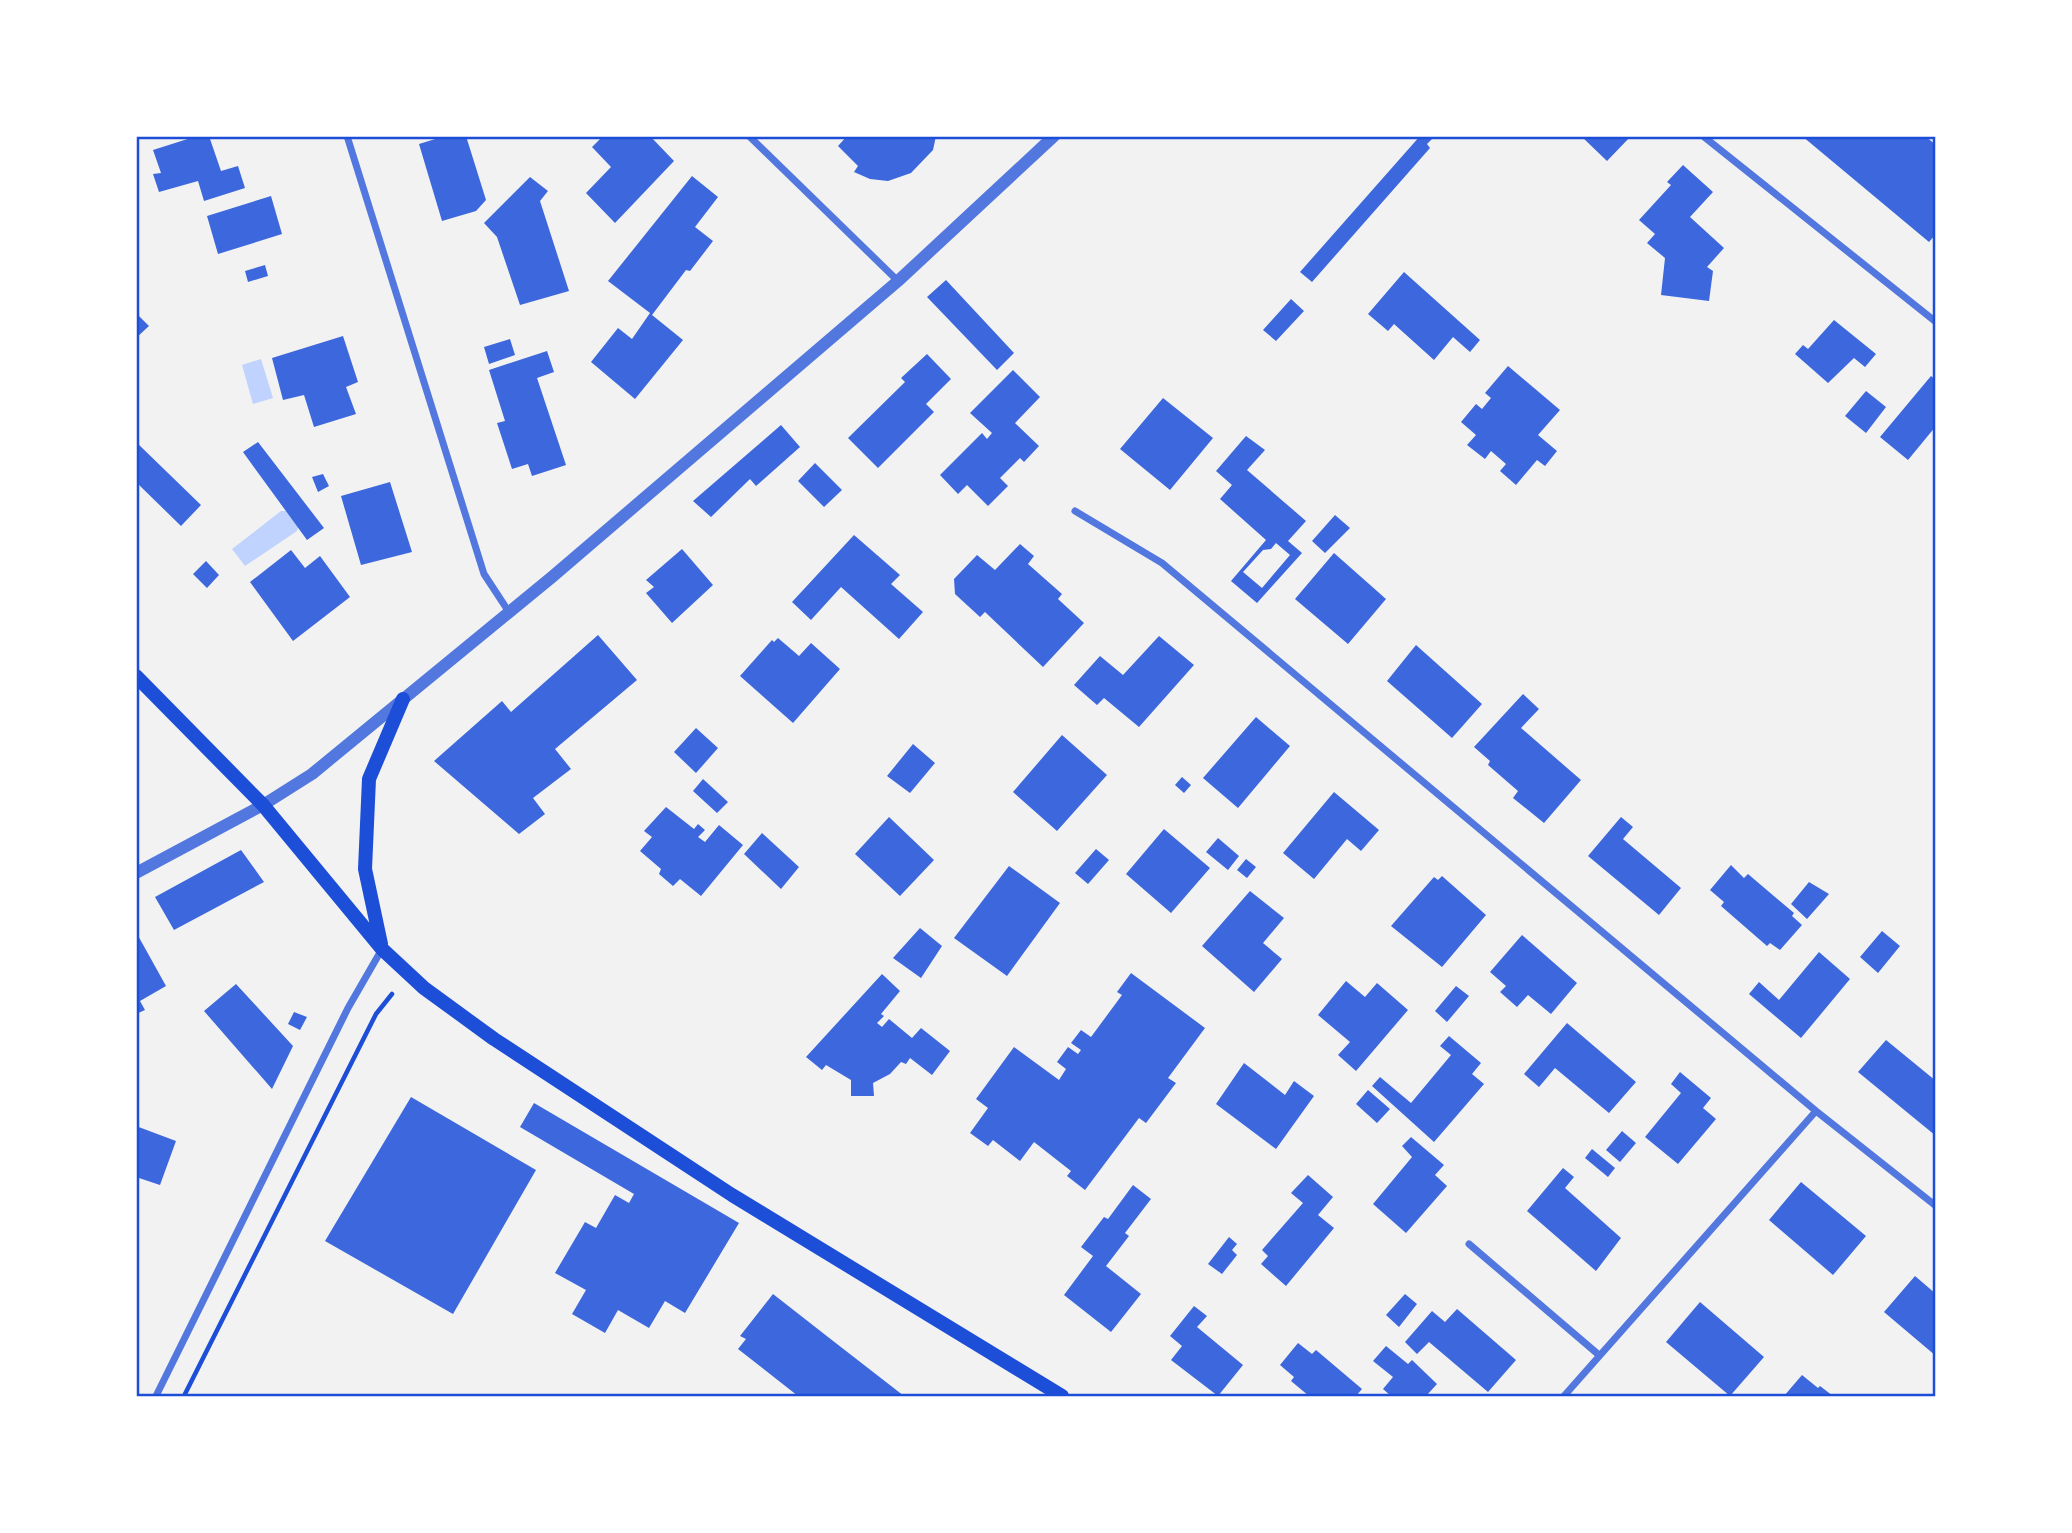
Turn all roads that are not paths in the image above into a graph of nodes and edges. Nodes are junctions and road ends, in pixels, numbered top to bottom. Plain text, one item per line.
1 (347, 136) edge
2 (749, 136) edge
3 (1054, 136) edge
4 (1703, 136) edge
5 (898, 281) junction
6 (1936, 322) edge
7 (1074, 511) dead end
8 (509, 612) junction
9 (136, 676) edge
10 (403, 699) junction
11 (263, 805) junction
12 (136, 873) edge
13 (382, 949) junction
14 (1816, 1111) junction
15 (1936, 1206) edge
16 (1469, 1244) dead end
17 (1599, 1355) junction
18 (156, 1396) edge
19 (1062, 1396) edge
20 (1564, 1396) edge

1 - 8 street
2 - 5 street
3 - 5 street
4 - 6 street
5 - 8 street
7 - 14 street
8 - 10 street
9 - 11 main road
10 - 11 street
10 - 13 main road
11 - 12 street
11 - 13 main road
13 - 18 street
13 - 19 main road
14 - 15 street
14 - 17 street
16 - 17 street
17 - 20 street

